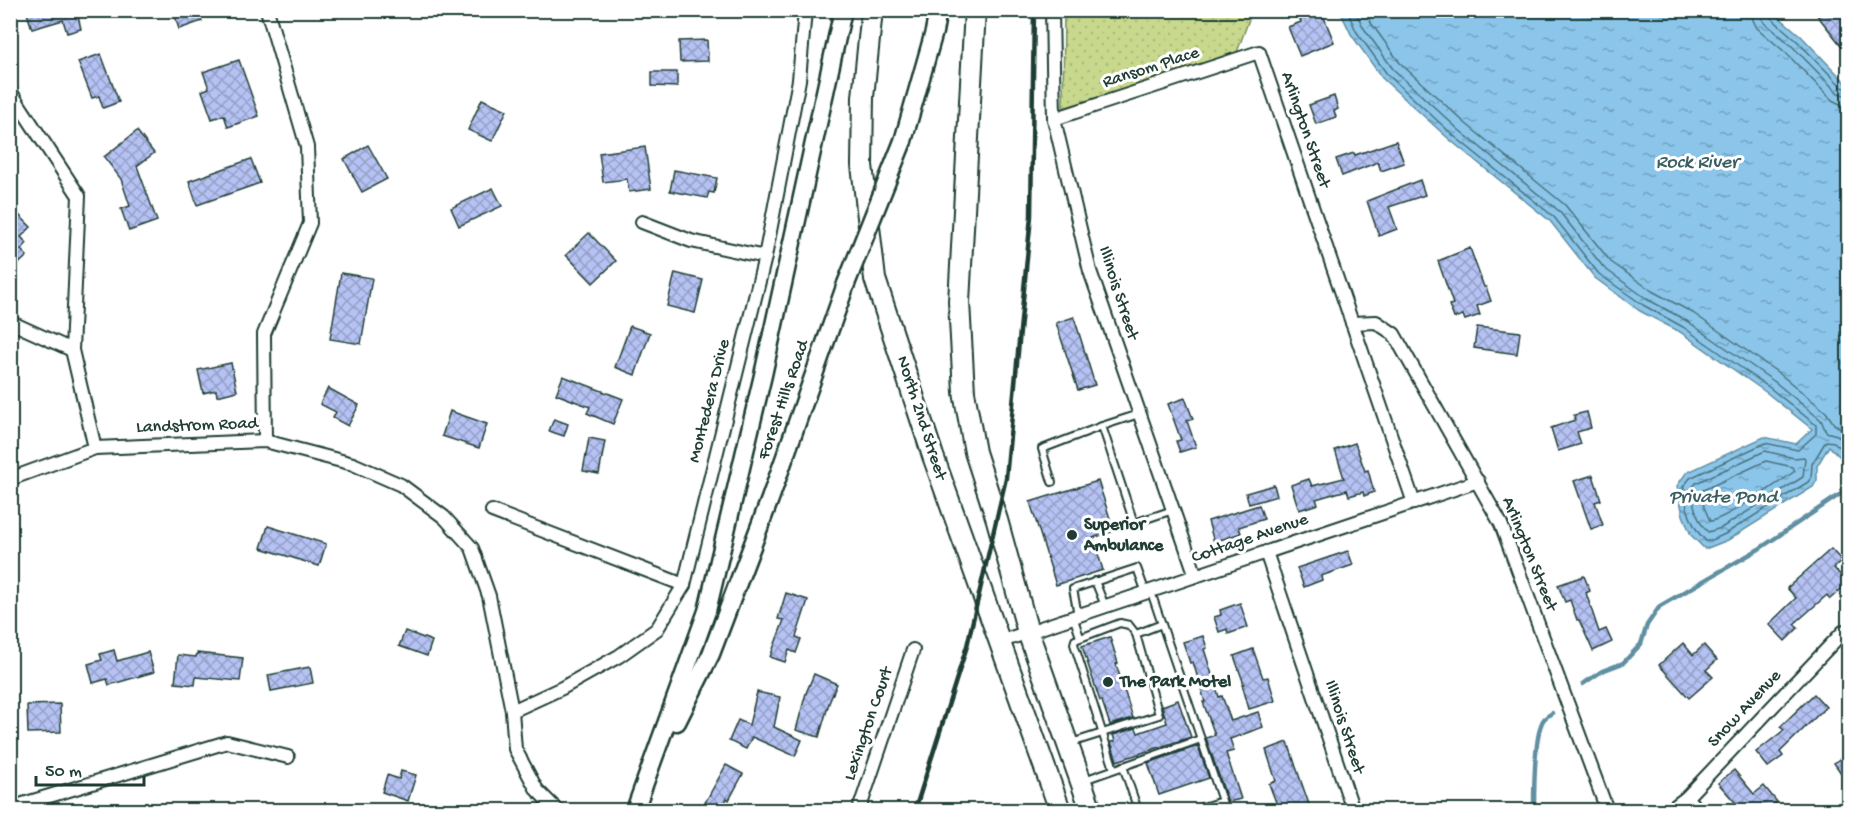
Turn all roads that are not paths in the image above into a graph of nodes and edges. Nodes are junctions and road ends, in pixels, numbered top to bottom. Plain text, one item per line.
1 (267, 10) edge
2 (805, 10) edge
3 (843, 10) edge
4 (872, 10) edge
5 (938, 10) edge
6 (975, 10) edge
7 (1052, 10) edge
8 (1259, 52) joint
9 (10, 91) edge
10 (1054, 119) junction
11 (642, 222) dead end
12 (765, 257) junction
13 (10, 322) edge
14 (1352, 323) junction
15 (72, 350) junction
16 (1139, 414) junction
17 (1102, 426) junction
18 (266, 441) junction
19 (94, 448) junction
20 (10, 478) edge
21 (1478, 481) junction
22 (1052, 482) dead end
23 (1414, 502) junction
24 (1173, 510) junction
25 (492, 511) dead end
26 (1266, 552) junction
27 (1196, 576) junction
28 (1095, 581) junction
29 (684, 585) junction
30 (1148, 592) junction
31 (1105, 606) junction
32 (1075, 616) junction
33 (1162, 624) junction
34 (1028, 632) junction
35 (1846, 633) edge
36 (1136, 634) junction
37 (1080, 637) junction
38 (999, 642) junction
39 (914, 650) dead end
40 (512, 711) junction
41 (1102, 733) junction
42 (1201, 739) junction
43 (1068, 744) junction
44 (288, 757) dead end
45 (1123, 766) junction
46 (1114, 769) junction
47 (1081, 782) junction
48 (641, 792) junction
49 (1686, 798) junction
50 (1222, 801) junction
51 (10, 808) edge
52 (557, 810) edge
53 (635, 810) edge
54 (859, 810) edge
55 (1059, 810) edge
56 (1092, 810) edge
57 (1138, 810) edge
58 (1192, 810) edge
59 (1225, 810) edge
60 (1353, 810) edge
61 (1607, 810) edge
62 (1670, 810) edge
63 (1698, 810) edge

1 - 18 street
2 - 12 street, Montedera Drive
3 - 48 street, Forest Hills Road
4 - 38 main road, North 2nd Street
5 - 48 street, Forest Hills Road, bridge
6 - 34 main road
7 - 10 street, Illinois Street
8 - 10 street, Ransom Place
8 - 14 street, Arlington Street
9 - 15 street
10 - 16 street, Illinois Street
11 - 12 street
12 - 29 street, Montedera Drive
13 - 15 street
14 - 21 street, Arlington Street
14 - 23 street, Arlington Street
15 - 19 street
16 - 17 lane
16 - 24 street, Illinois Street
17 - 22 lane
17 - 24 lane
18 - 19 street, Landstrom Road
18 - 40 street, Landstrom Road
19 - 20 street, Landstrom Road
21 - 23 street, Cottage Avenue
21 - 61 street, Arlington Street
23 - 26 street, Cottage Avenue
24 - 27 street, Illinois Street
25 - 29 street
26 - 27 street, Cottage Avenue
26 - 60 street, Illinois Street
27 - 30 street, Cottage Avenue
28 - 30 lane
28 - 31 lane
28 - 32 lane
29 - 40 street, Montedera Drive
30 - 31 street, Cottage Avenue
30 - 33 lane
31 - 32 street, Cottage Avenue
32 - 34 street, Cottage Avenue
32 - 37 lane
33 - 36 lane
33 - 42 lane
34 - 38 street, Cottage Avenue
34 - 43 main road
35 - 49 street, Snow Avenue
36 - 37 lane
36 - 41 lane
37 - 41 lane
38 - 55 main road, North 2nd Street
39 - 54 street, Lexington Court
40 - 52 street, Landstrom Road
41 - 43 lane
41 - 46 lane
42 - 45 lane
42 - 50 lane
43 - 47 main road
44 - 51 street
45 - 46 lane
45 - 57 lane
46 - 47 lane
47 - 56 main road
48 - 53 street, Forest Hills Road
49 - 62 street, Snow Avenue
49 - 63 street
50 - 58 lane
50 - 59 lane

